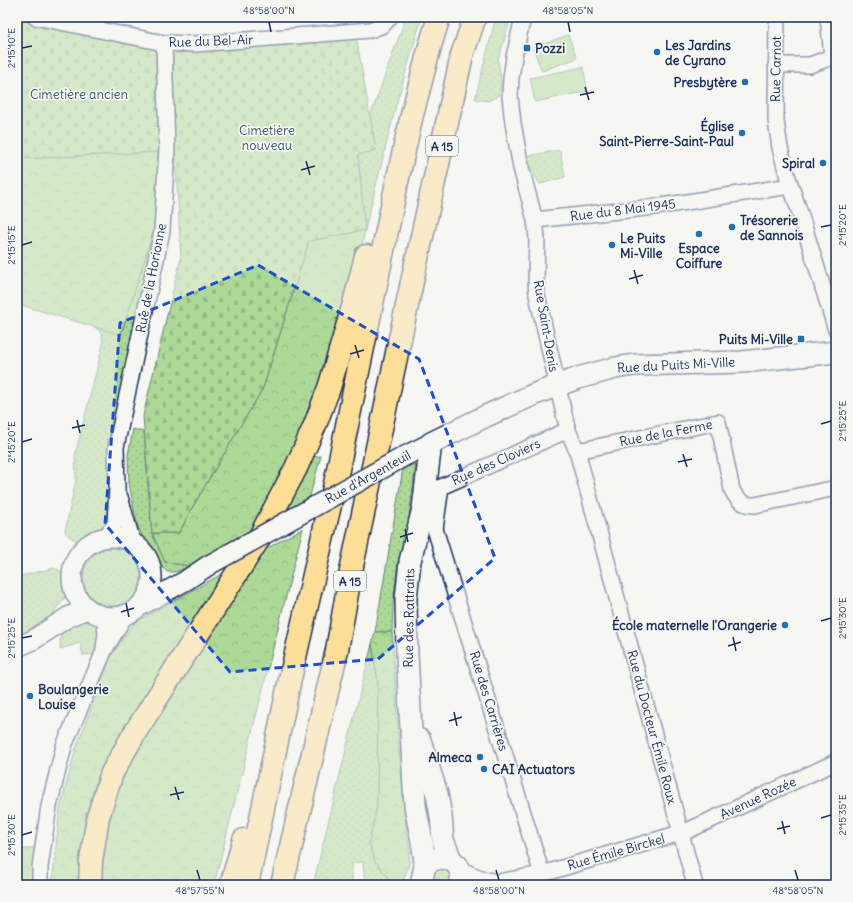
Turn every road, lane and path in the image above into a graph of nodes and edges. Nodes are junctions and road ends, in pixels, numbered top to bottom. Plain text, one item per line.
1 (35, 17) edge
2 (390, 17) edge
3 (439, 17) edge
4 (475, 17) edge
5 (523, 17) edge
6 (777, 17) edge
7 (828, 17) edge
8 (164, 43) junction
9 (776, 64) junction
10 (790, 186) junction
11 (536, 220) junction
12 (385, 242) junction
13 (836, 330) edge
14 (836, 339) edge
15 (836, 352) edge
16 (749, 361) junction
17 (557, 385) junction
18 (568, 430) junction
19 (431, 443) junction
20 (577, 451) junction
21 (118, 487) junction
22 (836, 488) edge
23 (435, 529) joint
24 (106, 537) junction
25 (133, 542) junction
26 (152, 573) junction
27 (184, 581) junction
28 (73, 589) junction
29 (142, 604) junction
30 (95, 613) junction
31 (125, 616) junction
32 (45, 632) junction
33 (17, 647) edge
34 (337, 650) junction
35 (104, 651) junction
36 (408, 674) junction
37 (290, 680) junction
38 (836, 762) edge
39 (680, 834) junction
40 (457, 871) edge
41 (542, 874) junction
42 (423, 875) edge
43 (40, 885) edge
44 (90, 885) edge
45 (231, 885) edge
46 (248, 885) edge
47 (282, 885) edge
48 (296, 885) edge
49 (695, 885) edge

1 - 8 street, Rue du Bel-Air
2 - 8 street, Rue du Bel-Air
3 - 12 highway, A 15
4 - 34 highway, A 15
5 - 11 street, Rue Saint-Denis
6 - 9 street, Rue Carnot
7 - 9 street
8 - 21 street, Rue de la Horionne
9 - 10 street, Rue Carnot
10 - 11 street, Rue du 8 Mai 1945
10 - 13 street, Rue Carnot
11 - 17 street, Rue Saint-Denis
12 - 37 highway, A 15
12 - 44 highway
14 - 16 main road
15 - 16 main road
16 - 17 main road, Rue du Puits Mi-Ville
17 - 18 street, Rue du Docteur Émile Roux
17 - 19 main road, Rue d'Argenteuil
18 - 20 street, Rue du Docteur Émile Roux
18 - 23 street, Rue des Cloviers
19 - 27 street, Rue d'Argenteuil, bridge
19 - 36 main road, Rue des Rattraits
20 - 22 street, Rue de la Ferme
20 - 39 street, Rue du Docteur Émile Roux
21 - 24 street, Rue de la Horionne
21 - 25 street, Rue de la Horionne
23 - 41 street, Rue des Carrières
24 - 25 street
24 - 28 street
25 - 26 street
26 - 27 street
26 - 29 street
27 - 29 street, Rue d'Argenteuil
28 - 30 street
28 - 32 street
29 - 31 street
30 - 31 street
30 - 32 street
30 - 35 street
31 - 35 street
32 - 33 street
34 - 47 highway, A 15
34 - 48 highway
35 - 43 street
36 - 40 main road, Rue des Rattraits
36 - 42 main road, Rue des Rattraits
37 - 45 highway
37 - 46 highway, A 15
38 - 39 street, Avenue Rozée
39 - 41 street, Rue Émile Birckel
39 - 49 street, Rue du Docteur Émile Roux
40 - 41 street, Rue Émile Birckel
40 - 42 main road

